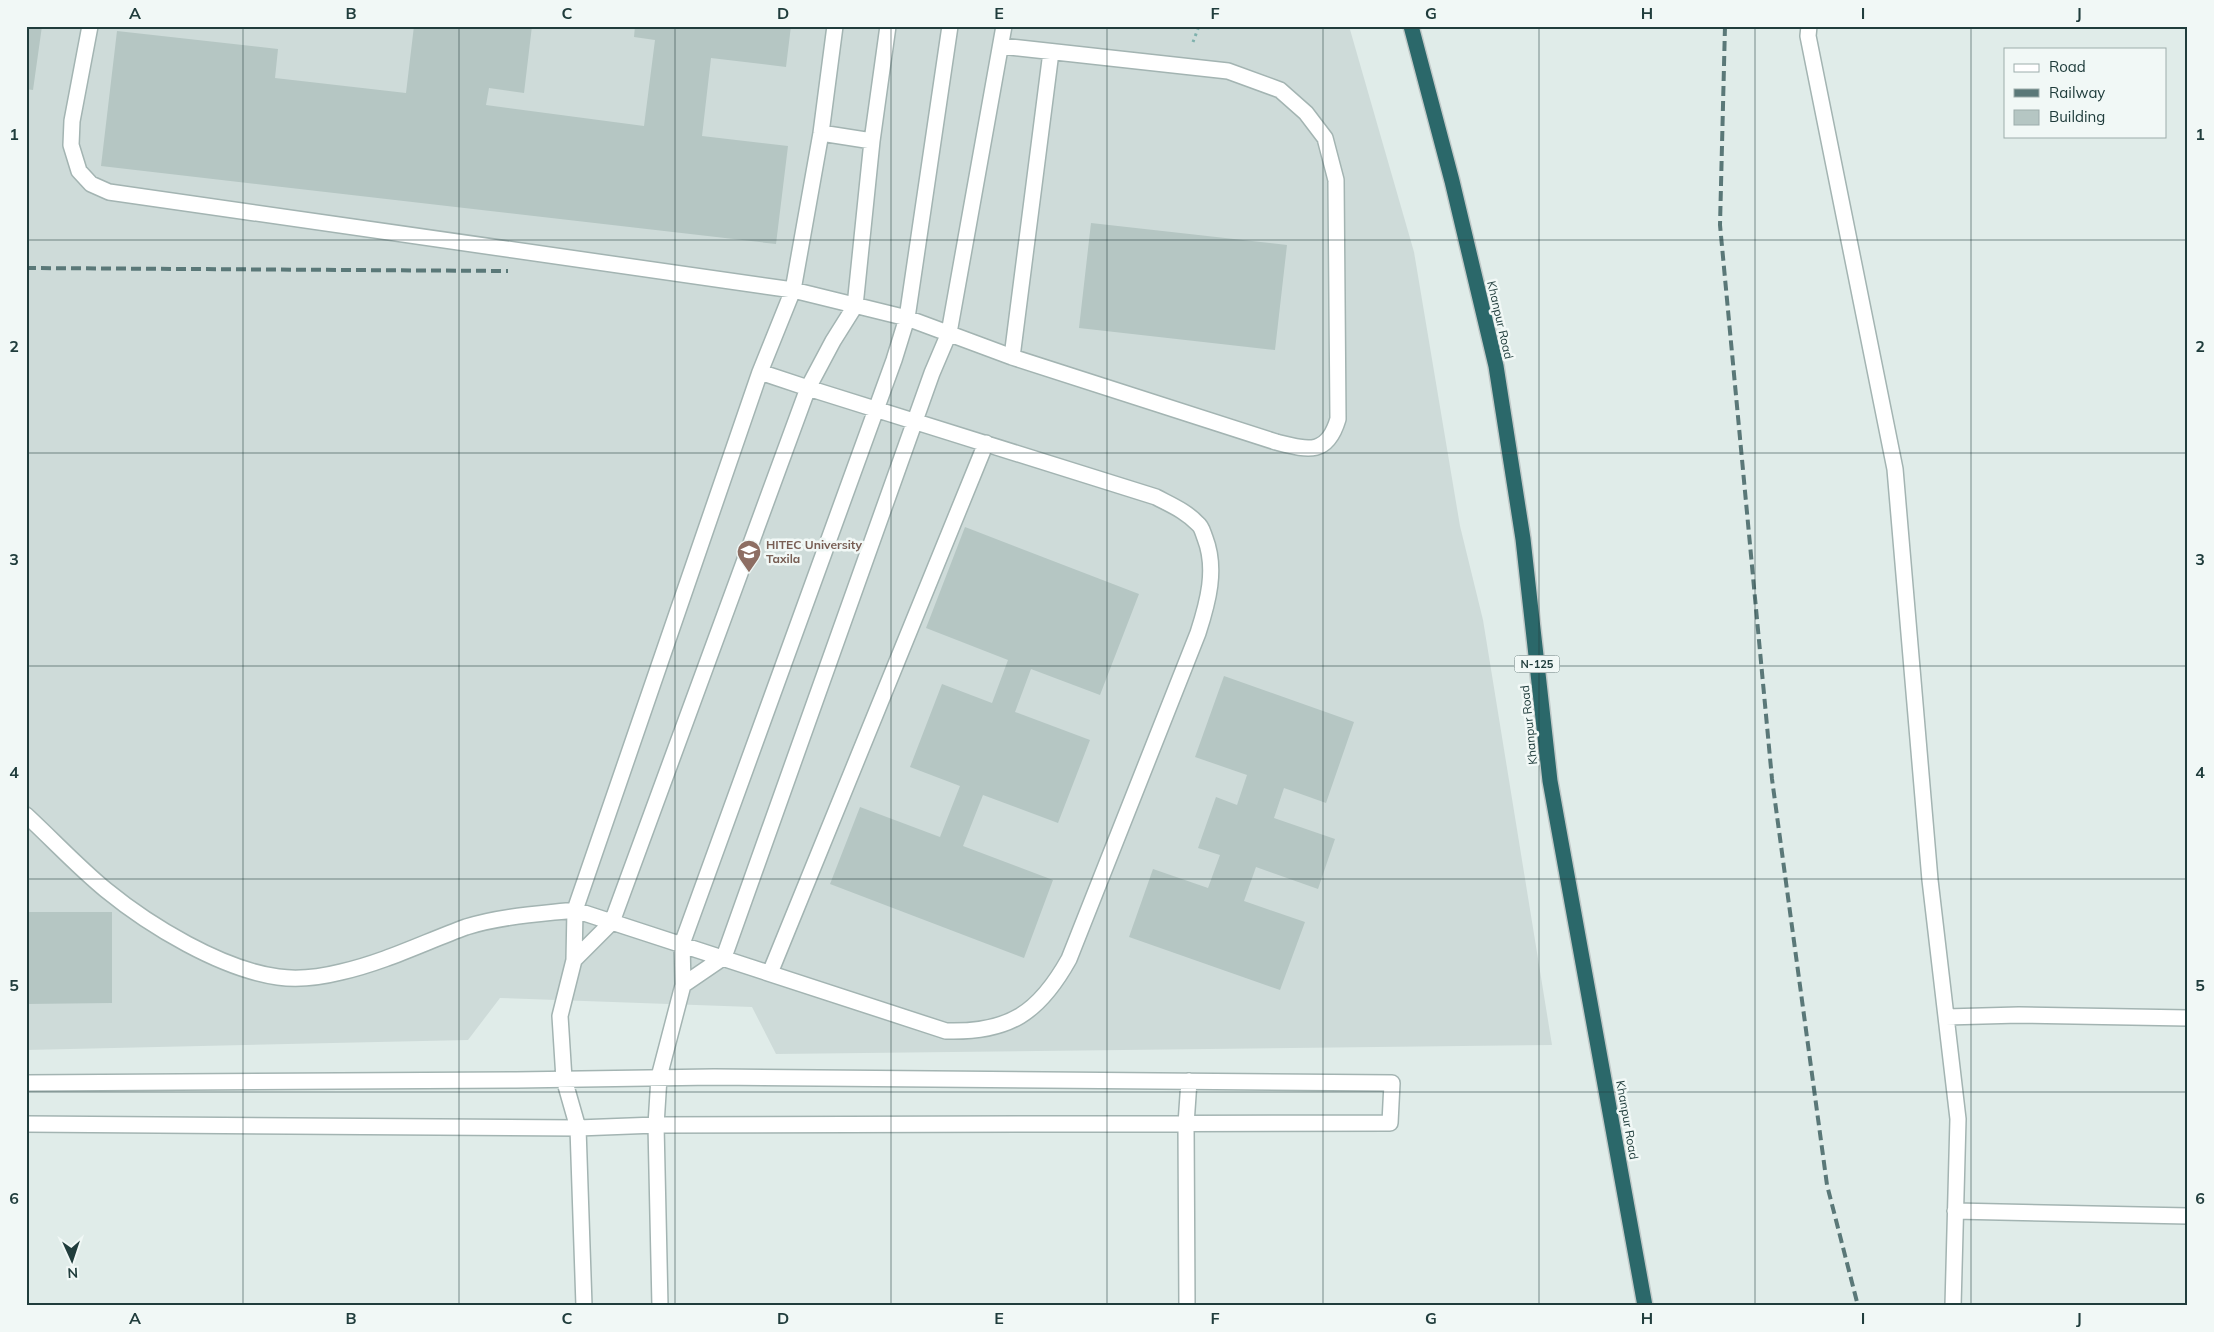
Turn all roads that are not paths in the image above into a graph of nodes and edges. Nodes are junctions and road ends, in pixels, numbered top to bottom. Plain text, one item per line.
1 (90, 26) edge
2 (835, 26) edge
3 (888, 26) edge
4 (950, 26) edge
5 (1004, 26) edge
6 (1411, 26) edge
7 (1808, 26) edge
8 (1001, 46) junction
9 (1052, 52) junction
10 (821, 134) junction
11 (872, 141) junction
12 (793, 290) junction
13 (855, 306) junction
14 (907, 318) junction
15 (949, 333) junction
16 (1012, 357) junction
17 (760, 372) junction
18 (808, 388) junction
19 (876, 409) junction
20 (915, 421) junction
21 (986, 444) junction
22 (26, 815) edge
23 (575, 910) junction
24 (612, 922) junction
25 (682, 944) junction
26 (724, 957) junction
27 (574, 960) junction
28 (770, 973) junction
29 (684, 985) junction
30 (1946, 1017) junction
31 (2188, 1018) edge
32 (659, 1077) junction
33 (564, 1079) junction
34 (1189, 1081) junction
35 (26, 1083) edge
36 (26, 1124) edge
37 (1186, 1124) junction
38 (656, 1125) junction
39 (578, 1128) junction
40 (1955, 1211) junction
41 (2188, 1216) edge
42 (584, 1306) edge
43 (660, 1306) edge
44 (1187, 1306) edge
45 (1645, 1306) edge
46 (1953, 1306) edge

1 - 12 street
2 - 10 street
3 - 11 street
4 - 14 street
5 - 8 street
6 - 45 highway, Khanpur Road / N-125
7 - 30 street
8 - 9 street
8 - 15 street
9 - 16 street
9 - 16 street
10 - 11 street
10 - 12 street
11 - 13 street
12 - 13 street
12 - 17 street
13 - 14 street
13 - 18 street
14 - 15 street
14 - 19 street
15 - 16 street
15 - 20 street
17 - 18 street
17 - 23 street
18 - 19 street
18 - 24 street
19 - 20 street
19 - 25 street
20 - 21 street
20 - 26 street
21 - 28 street
21 - 28 street
22 - 23 street
23 - 24 street
23 - 27 street
24 - 25 street
24 - 27 street
25 - 26 street
25 - 29 street
26 - 28 street
26 - 29 street
27 - 33 street
29 - 32 street
30 - 31 street
30 - 40 street
32 - 33 street
32 - 34 street
32 - 38 street
33 - 35 street
33 - 39 street
34 - 37 street
34 - 37 street
36 - 39 street
37 - 38 street
37 - 44 street
38 - 39 street
38 - 43 street
39 - 42 street
40 - 41 street
40 - 46 street

